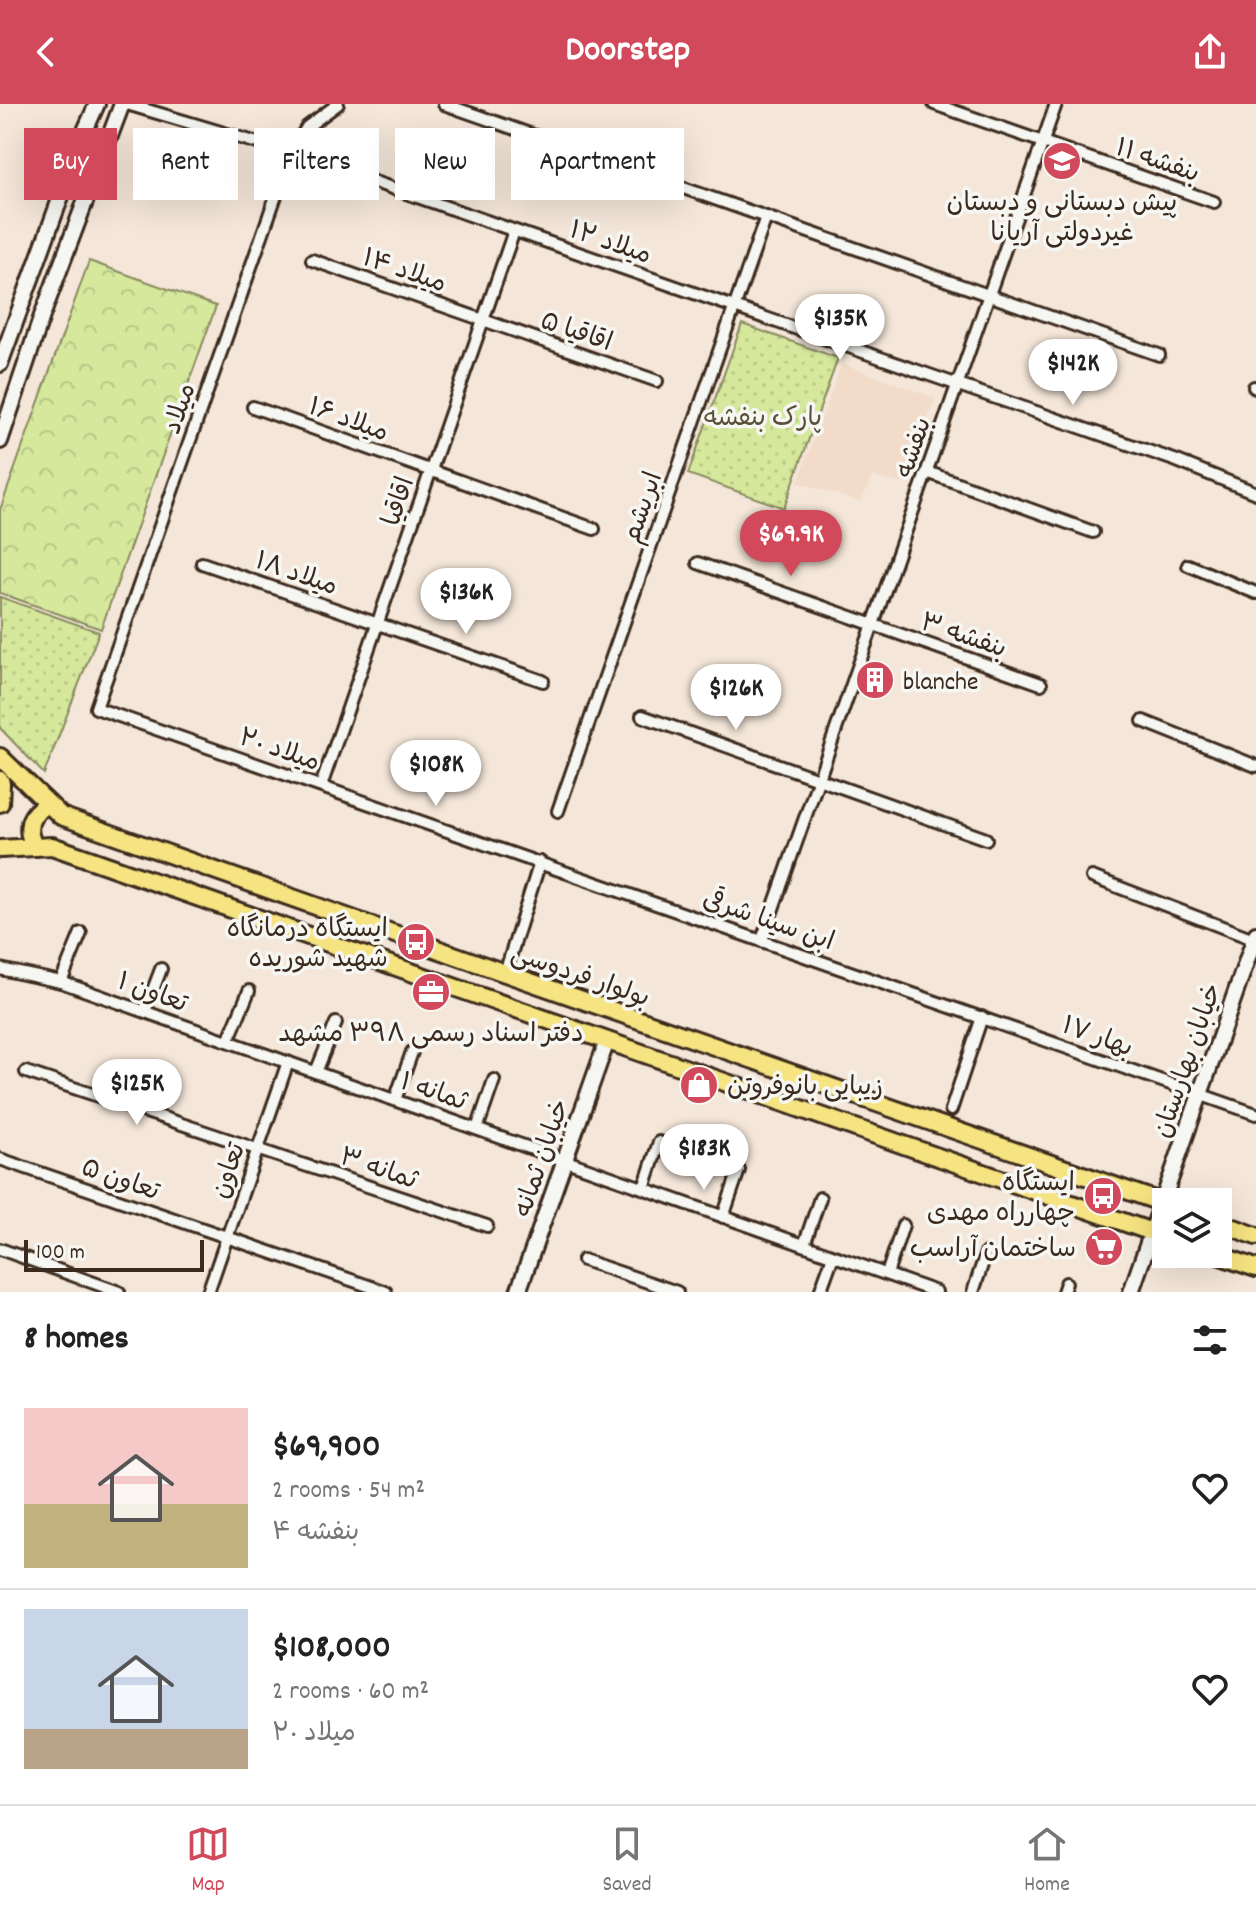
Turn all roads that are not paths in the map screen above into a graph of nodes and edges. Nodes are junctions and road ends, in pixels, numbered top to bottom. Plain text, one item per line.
1 (95, 104) edge
2 (125, 104) edge
3 (158, 104) edge
4 (338, 104) edge
5 (444, 104) edge
6 (934, 104) edge
7 (1056, 104) edge
8 (167, 116) junction
9 (306, 128) edge
10 (254, 142) edge
11 (1043, 142) junction
12 (379, 184) edge
13 (274, 200) edge
14 (1214, 202) dead end
15 (766, 217) junction
16 (514, 231) junction
17 (312, 260) dead end
18 (989, 295) junction
19 (735, 307) junction
20 (20, 308) junction
21 (42, 316) junction
22 (483, 320) junction
23 (1159, 355) dead end
24 (0, 364) edge
25 (657, 381) dead end
26 (957, 385) junction
27 (253, 407) dead end
28 (0, 441) edge
29 (431, 470) junction
30 (927, 472) junction
31 (1256, 493) edge
32 (594, 529) dead end
33 (1093, 532) dead end
34 (202, 563) dead end
35 (698, 563) dead end
36 (1188, 565) dead end
37 (1256, 593) edge
38 (377, 623) junction
39 (873, 626) junction
40 (543, 681) dead end
41 (1041, 684) dead end
42 (96, 708) joint
43 (642, 716) dead end
44 (1143, 721) dead end
45 (0, 757) edge
46 (1256, 766) edge
47 (819, 779) junction
48 (0, 780) edge
49 (321, 786) junction
50 (0, 803) edge
51 (48, 804) junction
52 (558, 811) dead end
53 (986, 839) dead end
54 (35, 847) junction
55 (0, 849) edge
56 (540, 862) junction
57 (1092, 877) dead end
58 (81, 933) dead end
59 (1255, 938) edge
60 (762, 940) junction
61 (0, 969) edge
62 (161, 969) dead end
63 (505, 973) junction
64 (61, 982) junction
65 (249, 991) dead end
66 (145, 1011) junction
67 (982, 1017) junction
68 (336, 1023) dead end
69 (228, 1041) junction
70 (607, 1041) junction
71 (412, 1052) dead end
72 (288, 1062) junction
73 (26, 1072) dead end
74 (316, 1072) junction
75 (494, 1080) dead end
76 (1200, 1094) junction
77 (395, 1100) junction
78 (951, 1110) dead end
79 (1256, 1114) edge
80 (477, 1129) junction
81 (659, 1142) dead end
82 (258, 1149) junction
83 (0, 1159) edge
84 (564, 1160) junction
85 (739, 1170) dead end
86 (644, 1188) junction
87 (1169, 1188) edge
88 (820, 1198) dead end
89 (1152, 1199) edge
90 (723, 1217) junction
91 (903, 1225) dead end
92 (487, 1226) dead end
93 (1232, 1227) edge
94 (1152, 1232) edge
95 (1256, 1236) edge
96 (227, 1237) junction
97 (804, 1245) junction
98 (1152, 1248) edge
99 (0, 1249) edge
100 (986, 1253) dead end
101 (833, 1256) junction
102 (583, 1260) dead end
103 (1232, 1260) edge
104 (1256, 1268) edge
105 (887, 1274) junction
106 (119, 1292) edge
107 (208, 1292) edge
108 (386, 1292) edge
109 (518, 1292) edge
110 (677, 1292) edge
111 (820, 1292) edge
112 (936, 1292) edge
113 (973, 1292) edge
114 (1131, 1292) edge

1 - 20 street
2 - 8 street, میلاد ۱۲
2 - 21 street
3 - 8 street
4 - 9 street, میلاد
5 - 15 street
6 - 11 street, بنفشه ۱۱
7 - 11 street, بنفشه
8 - 10 street, میلاد ۱۲
11 - 14 street, بنفشه ۱۱
11 - 18 street, بنفشه
12 - 16 street, میلاد ۱۲
13 - 42 street, میلاد
15 - 18 street
15 - 19 street, ابریشم
16 - 19 street, میلاد ۱۲
16 - 22 street, اقاقیا
17 - 22 street, میلاد ۱۴
18 - 23 street
18 - 26 street, بنفشه
19 - 26 street, میلاد ۱۲
19 - 52 street, ابریشم
20 - 21 street
20 - 24 street
21 - 28 street
22 - 25 street, اقاقیا ۵
22 - 29 street, اقاقیا
26 - 30 street, بنفشه
26 - 31 street, میلاد ۱۲
27 - 29 street, میلاد ۱۶
29 - 32 street, میلاد ۱۶
29 - 38 street, اقاقیا
30 - 33 street
30 - 39 street, بنفشه
34 - 38 street, میلاد ۱۸
35 - 39 street, بنفشه ۳
36 - 37 street
38 - 40 street, میلاد ۱۸
38 - 49 street, اقاقیا
39 - 41 street, بنفشه ۳
39 - 47 street, بنفشه
42 - 49 street, میلاد ۲۰
43 - 47 street
44 - 46 street
45 - 51 main road, بولوار فردوسی
47 - 53 street
47 - 60 street, بنفشه
48 - 50 main road
49 - 56 street, میلاد ۲۰
51 - 54 main road
51 - 63 main road, بولوار فردوسی
54 - 55 main road, بولوار فردوسی
54 - 70 main road, بولوار فردوسی
56 - 60 street, ابن سینا شرقی
56 - 63 street
57 - 59 street
58 - 64 street
59 - 76 street, خیابان بهارستان
60 - 67 street, ابن سینا شرقی
61 - 64 street, تعاون ۱
62 - 66 street
63 - 89 main road, بولوار فردوسی
64 - 66 street, تعاون ۱
65 - 69 street
66 - 69 street, تعاون ۱
67 - 76 street, بهار ۱۷
67 - 78 street
68 - 74 street
69 - 72 street, تعاون ۱
70 - 84 street, خیابان ثمانه
70 - 94 main road, بولوار فردوسی
71 - 77 street
72 - 74 street, ثمانه ۱
72 - 82 street, تعاون
73 - 82 street, ثمانه ۳
74 - 77 street, ثمانه ۱
75 - 80 street
76 - 79 street, بهار ۱۷
76 - 87 street, خیابان بهارستان
77 - 80 street, ثمانه ۱
80 - 84 street, ثمانه ۱
81 - 86 street
82 - 92 street, ثمانه ۳
82 - 96 street, تعاون
83 - 96 street, تعاون ۵
84 - 86 street, ثمانه ۱
84 - 109 street, خیابان ثمانه
85 - 90 street
86 - 90 street, ثمانه ۱
88 - 97 street
90 - 97 street, ثمانه ۱
91 - 105 street
93 - 95 main road
96 - 107 street, تعاون
96 - 108 street, تعاون ۵
97 - 101 street, ثمانه ۱
98 - 114 street, خیابان بهارستان
99 - 106 street
100 - 113 street
101 - 105 street, ثمانه ۱
101 - 111 street
102 - 110 street
103 - 104 main road
105 - 112 street, ثمانه ۱

